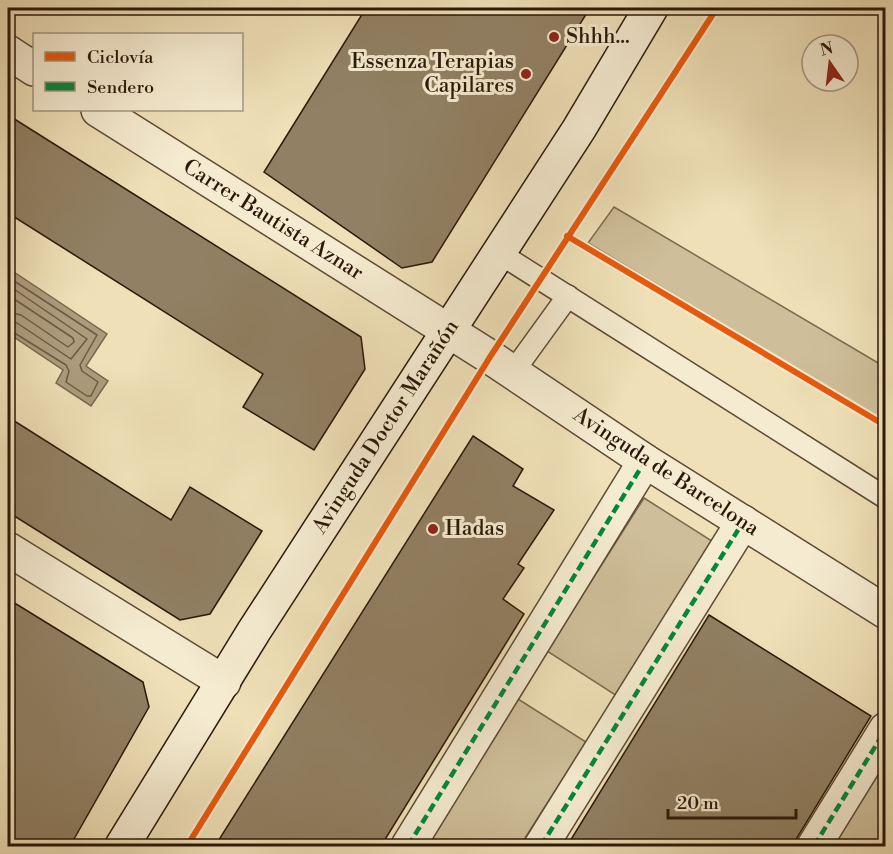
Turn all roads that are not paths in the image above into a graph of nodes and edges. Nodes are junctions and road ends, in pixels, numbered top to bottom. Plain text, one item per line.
1 (651, 8) edge
2 (8, 52) edge
3 (33, 68) edge
4 (100, 111) edge
5 (500, 253) junction
6 (568, 296) junction
7 (448, 331) junction
8 (513, 372) junction
9 (645, 461) junction
10 (885, 498) edge
11 (743, 522) junction
12 (8, 549) edge
13 (885, 612) edge
14 (224, 682) junction
15 (885, 729) edge
16 (122, 846) edge
17 (408, 846) edge
18 (541, 846) edge
19 (814, 846) edge

1 - 5 street, Avinguda Doctor Marañón
2 - 3 street
4 - 7 street, Carrer Bautista Aznar
5 - 6 lane
5 - 7 street, Avinguda Doctor Marañón
6 - 8 lane
6 - 10 lane
7 - 8 street, Avinguda de Barcelona
7 - 14 street, Avinguda Doctor Marañón
8 - 9 street, Avinguda de Barcelona
9 - 11 street, Avinguda de Barcelona
9 - 17 street
11 - 13 street, Avinguda de Barcelona
11 - 18 street
12 - 14 street
14 - 16 street, Avinguda Doctor Marañón
15 - 19 street

